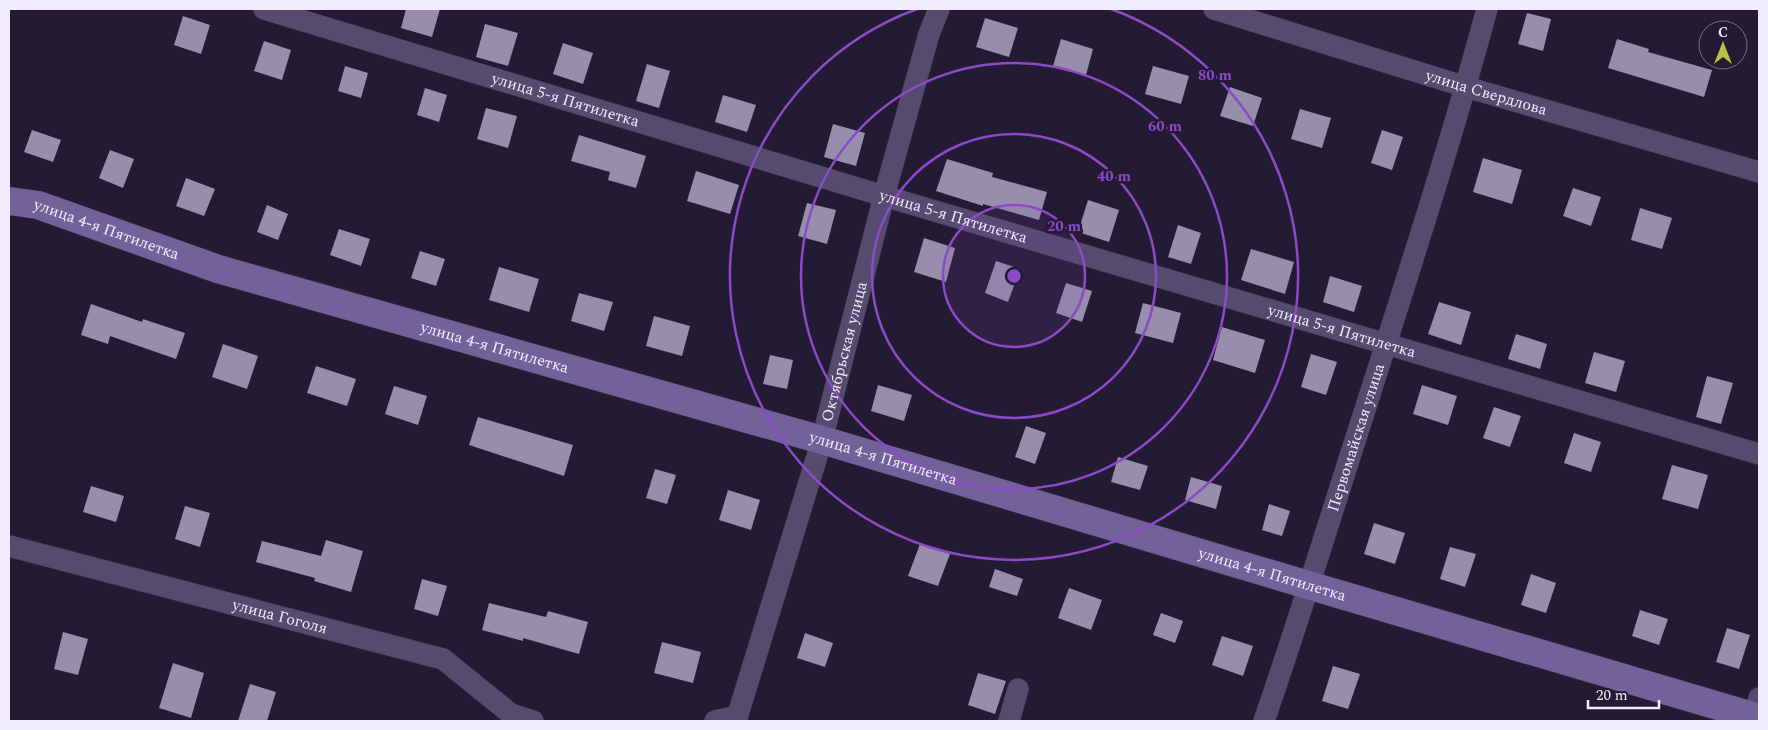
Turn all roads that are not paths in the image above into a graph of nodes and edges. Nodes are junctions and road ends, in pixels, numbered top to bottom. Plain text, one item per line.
1 (264, 9) edge
2 (939, 9) edge
3 (1214, 9) edge
4 (1487, 9) edge
5 (1466, 87) junction
6 (1759, 172) edge
7 (884, 196) junction
8 (9, 201) edge
9 (1386, 345) junction
10 (822, 440) junction
11 (1759, 454) edge
12 (9, 546) edge
13 (1308, 585) junction
14 (1018, 689) dead end
15 (1756, 713) edge
16 (737, 719) edge
17 (533, 721) edge
18 (715, 721) edge
19 (1009, 721) edge
20 (1264, 721) edge

1 - 7 street, улица 5-я Пятилетка
2 - 7 street, Октябрьская улица
3 - 5 street, улица Свердлова
4 - 5 street, Первомайская улица
5 - 6 street, улица Свердлова
5 - 9 street, Первомайская улица
7 - 9 street, улица 5-я Пятилетка
7 - 10 street, Октябрьская улица
8 - 10 street, улица 4-я Пятилетка
9 - 11 street, улица 5-я Пятилетка
9 - 13 street, Первомайская улица
10 - 13 street, улица 4-я Пятилетка
10 - 16 street, Октябрьская улица
12 - 17 street, улица Гоголя
13 - 15 street, улица 4-я Пятилетка
13 - 20 street, Первомайская улица
14 - 19 street
16 - 18 street

